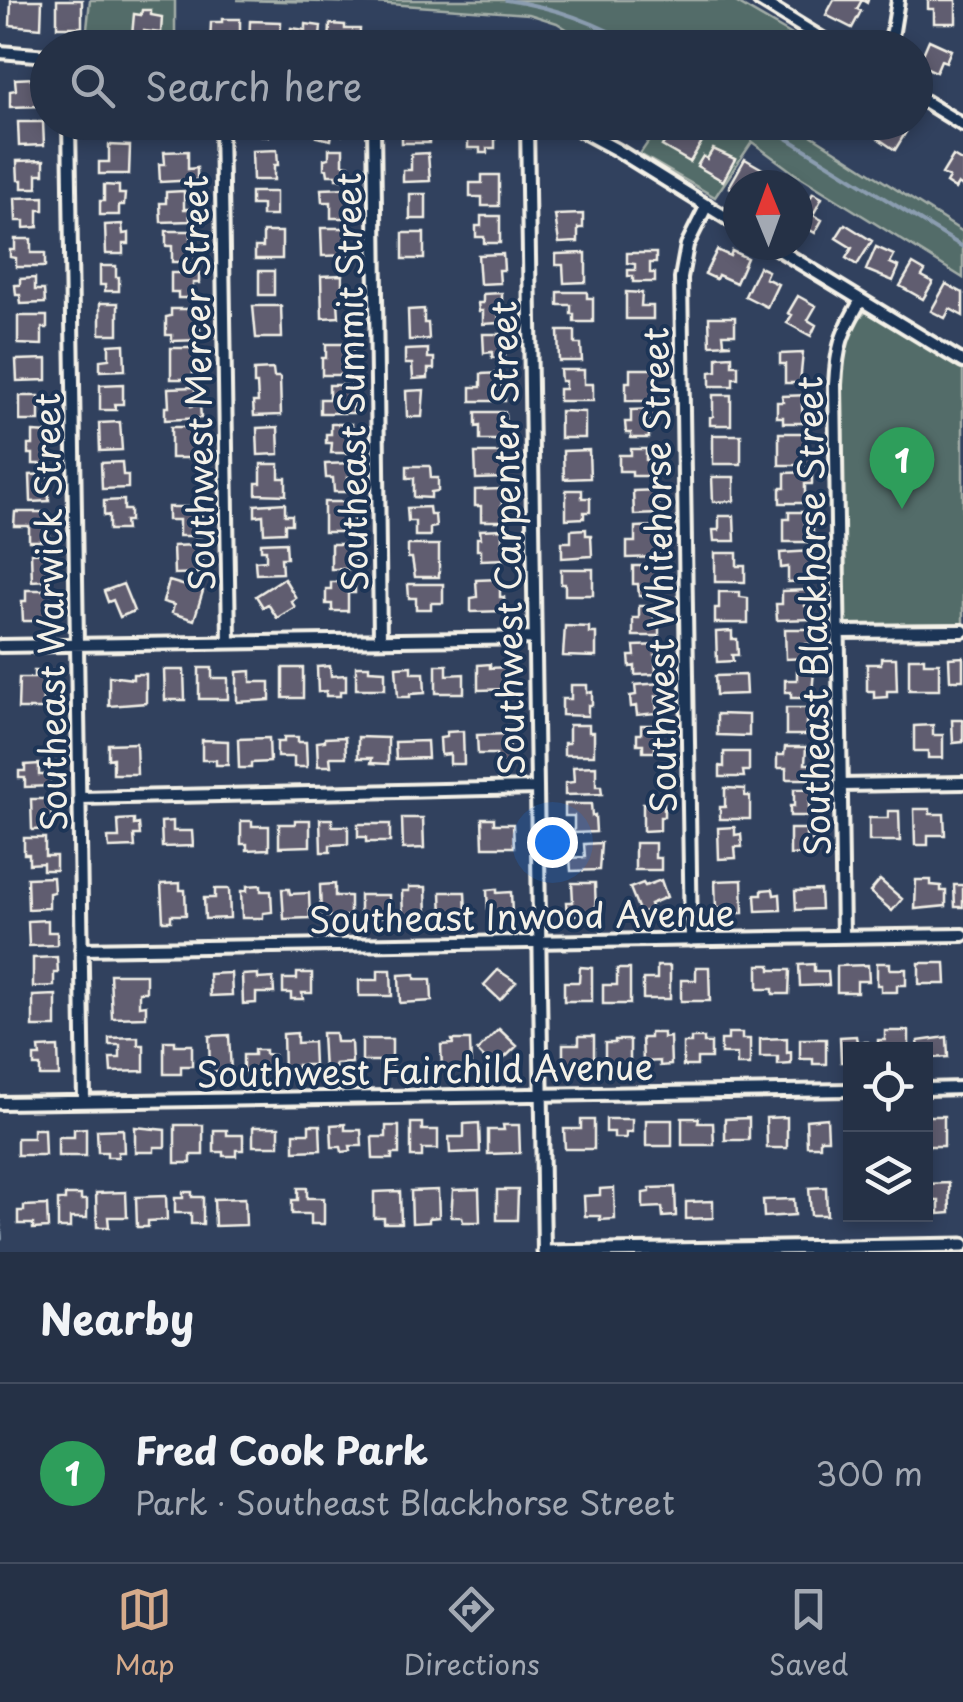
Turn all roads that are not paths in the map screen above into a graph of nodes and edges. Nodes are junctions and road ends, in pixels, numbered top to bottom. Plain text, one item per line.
1 (759, 0) edge
2 (898, 0) edge
3 (808, 30) edge
4 (893, 30) edge
5 (0, 52) edge
6 (30, 54) edge
7 (933, 106) edge
8 (963, 125) edge
9 (69, 140) edge
10 (220, 140) edge
11 (374, 140) edge
12 (527, 140) edge
13 (598, 140) edge
14 (707, 205) junction
15 (723, 215) edge
16 (796, 260) edge
17 (861, 300) junction
18 (963, 362) edge
19 (963, 631) edge
20 (838, 632) junction
21 (534, 638) junction
22 (380, 640) junction
23 (229, 642) junction
24 (76, 645) junction
25 (0, 646) edge
26 (963, 783) edge
27 (840, 785) junction
28 (537, 788) junction
29 (80, 798) junction
30 (963, 935) edge
31 (843, 937) junction
32 (691, 940) junction
33 (540, 942) junction
34 (81, 948) junction
35 (963, 1088) edge
36 (933, 1089) edge
37 (843, 1090) edge
38 (542, 1094) junction
39 (84, 1101) junction
40 (0, 1103) edge
41 (963, 1246) edge
42 (544, 1252) edge

1 - 3 street
2 - 4 street
5 - 6 street
7 - 8 street
9 - 24 street, Southeast Warwick Street
10 - 23 street, Southwest Mercer Street
11 - 22 street, Southeast Summit Street
12 - 21 street, Southwest Carpenter Street
13 - 14 street
14 - 15 street
14 - 32 street, Southwest Whitehorse Street
16 - 17 street
17 - 18 street
17 - 20 street, Southeast Blackhorse Street
19 - 20 street
20 - 27 street, Southeast Blackhorse Street
21 - 22 street
21 - 28 street, Southwest Carpenter Street
22 - 23 street
23 - 24 street
24 - 25 street
24 - 29 street, Southeast Warwick Street
26 - 27 street
27 - 31 street, Southeast Blackhorse Street
28 - 29 street
28 - 33 street, Southwest Carpenter Street
29 - 34 street, Southeast Warwick Street
30 - 31 street, Southeast Inwood Avenue
31 - 32 street, Southeast Inwood Avenue
32 - 33 street, Southeast Inwood Avenue
33 - 34 street, Southeast Inwood Avenue
33 - 38 street, Southwest Carpenter Street
34 - 39 street, Southeast Warwick Street
35 - 36 street
37 - 38 street, Southwest Fairchild Avenue
38 - 39 street, Southwest Fairchild Avenue
38 - 42 street, Southwest Carpenter Street
39 - 40 street, Southwest Fairchild Avenue
41 - 42 street

